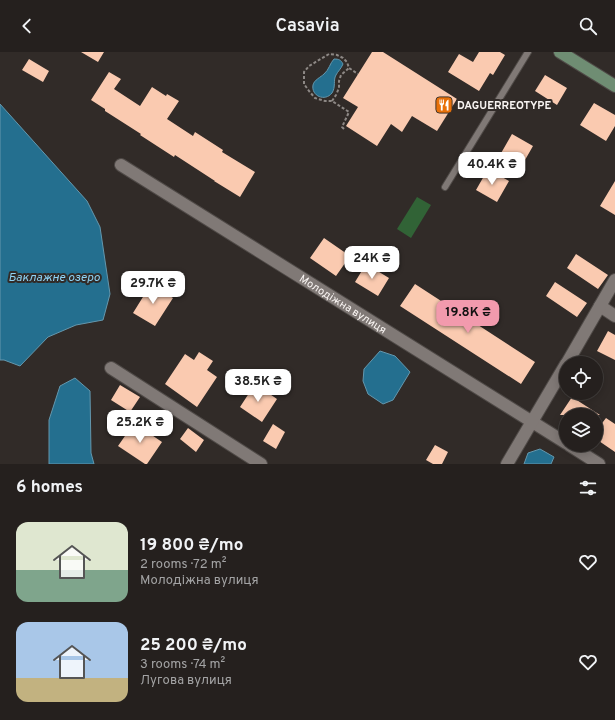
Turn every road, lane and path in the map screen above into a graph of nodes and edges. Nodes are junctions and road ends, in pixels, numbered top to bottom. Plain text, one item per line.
1 (528, 52) edge
2 (560, 52) edge
3 (349, 68) junction
4 (358, 74) dead end
5 (615, 86) edge
6 (332, 101) junction
7 (344, 129) dead end
8 (122, 165) dead end
9 (445, 187) dead end
10 (615, 280) edge
11 (600, 306) junction
12 (615, 316) edge
13 (571, 356) edge
14 (111, 368) dead end
15 (559, 376) edge
16 (533, 422) junction
17 (559, 439) edge
18 (580, 452) edge
19 (261, 464) edge
20 (507, 464) edge
21 (598, 464) edge

1 - 9 lane
2 - 5 street
3 - 4 path
3 - 6 path
3 - 6 path
6 - 7 path
8 - 16 street, Молодіжна вулиця
10 - 11 street
11 - 12 street
11 - 13 street
14 - 19 street
15 - 16 street
16 - 17 street, Молодіжна вулиця
16 - 20 street
18 - 21 street

